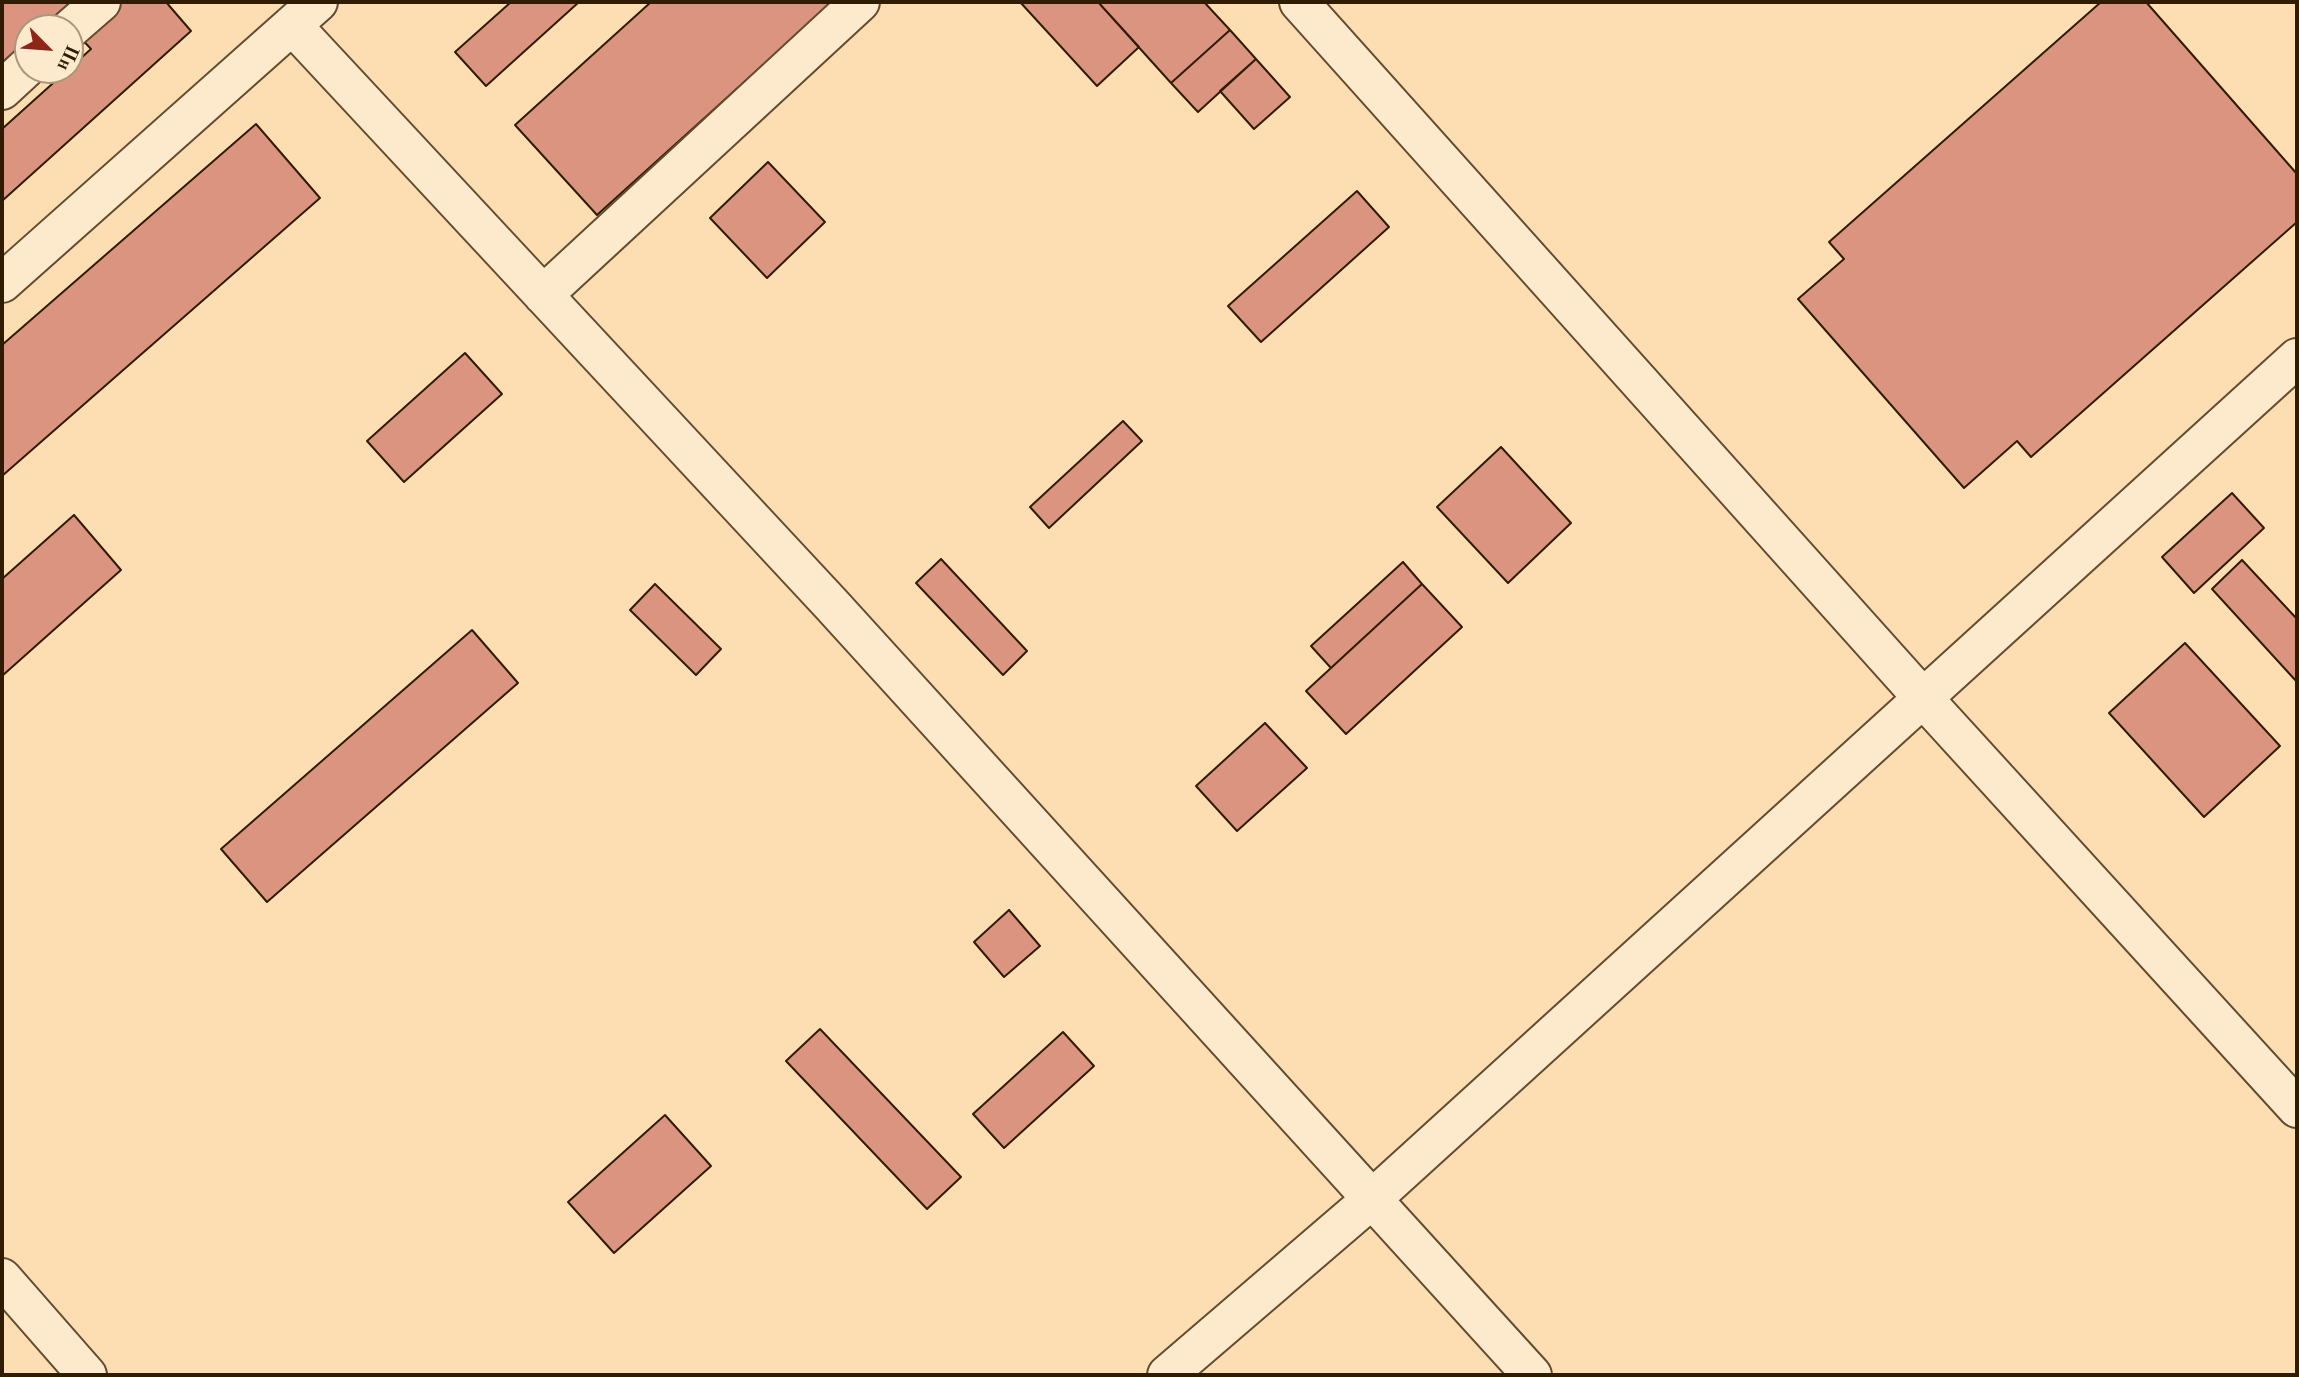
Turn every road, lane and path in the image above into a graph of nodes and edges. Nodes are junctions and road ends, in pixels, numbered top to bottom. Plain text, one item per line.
1 (101, 2) edge
2 (860, 2) edge
3 (1299, 2) edge
4 (305, 13) edge
5 (84, 17) edge
6 (2, 283) edge
7 (543, 295) junction
8 (2297, 358) edge
9 (1922, 698) junction
10 (2297, 1108) edge
11 (1372, 1199) junction
12 (2, 1278) edge
13 (86, 1375) edge
14 (1167, 1375) edge
15 (1532, 1375) edge

1 - 5 lane
2 - 7 lane
3 - 9 lane
4 - 6 lane
4 - 7 lane
7 - 11 lane
8 - 9 lane
9 - 10 lane
9 - 11 lane
11 - 14 lane
11 - 15 lane
12 - 13 lane

